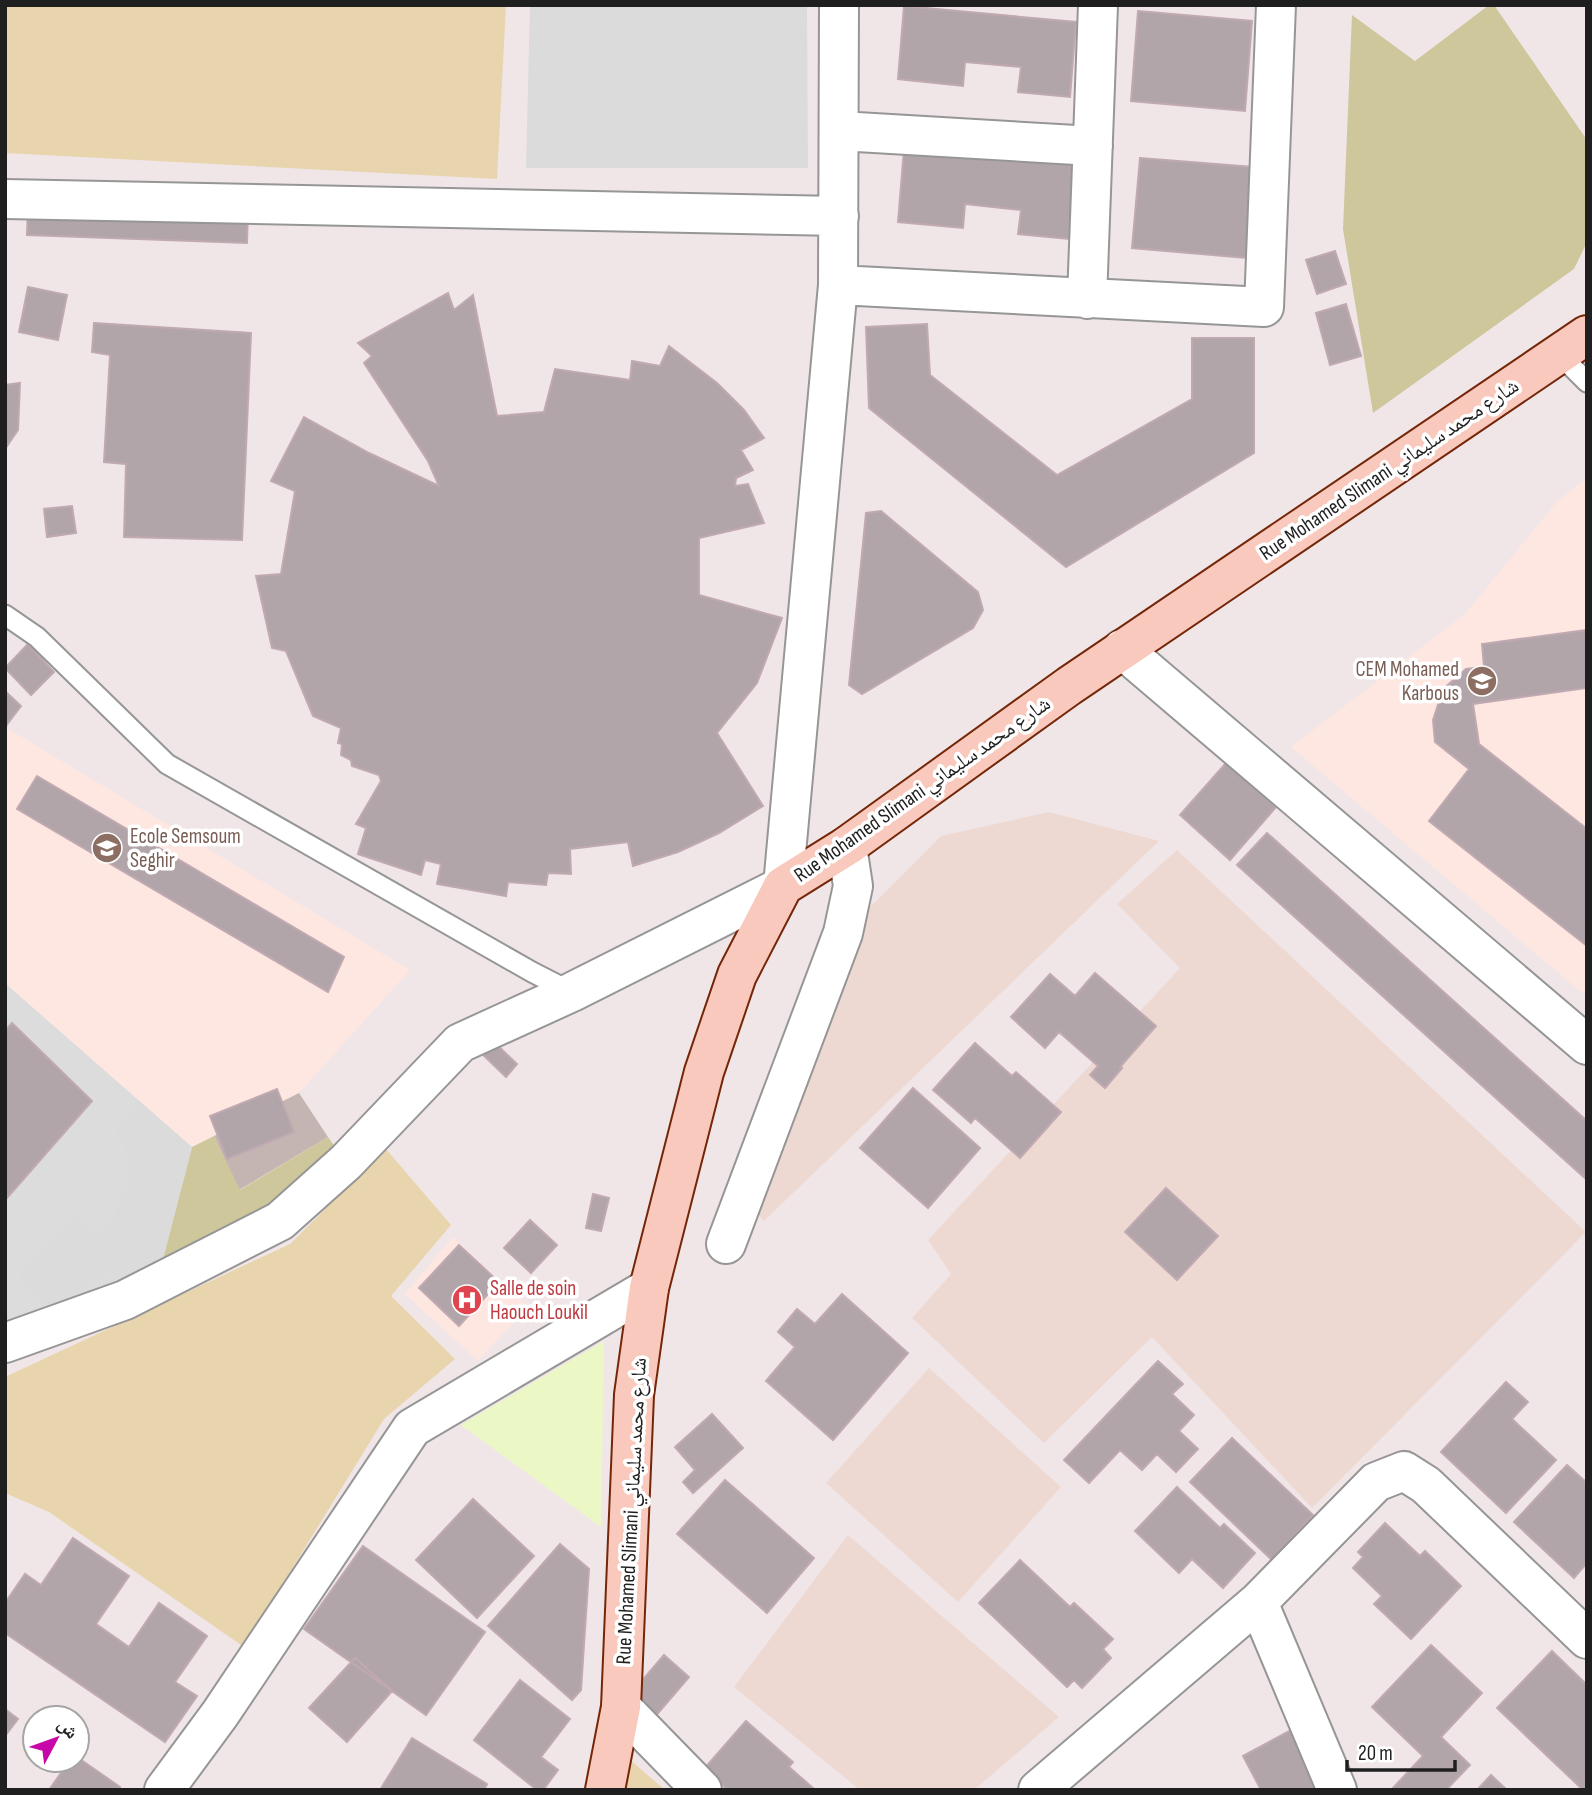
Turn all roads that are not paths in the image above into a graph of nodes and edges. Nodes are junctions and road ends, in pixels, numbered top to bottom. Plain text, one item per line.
1 (839, 5) edge
2 (1098, 5) edge
3 (1276, 5) edge
4 (840, 131) junction
5 (1093, 146) junction
6 (5, 199) edge
7 (839, 216) junction
8 (838, 285) junction
9 (1087, 299) junction
10 (1573, 345) edge
11 (1587, 382) edge
12 (5, 615) edge
13 (1122, 649) junction
14 (847, 846) junction
15 (783, 886) junction
16 (572, 992) junction
17 (1587, 1045) edge
18 (726, 1244) dead end
19 (649, 1288) junction
20 (5, 1343) edge
21 (1258, 1602) junction
22 (1587, 1639) edge
23 (621, 1707) junction
24 (164, 1790) edge
25 (605, 1790) edge
26 (702, 1790) edge
27 (1038, 1790) edge
28 (1337, 1790) edge

1 - 4 street
2 - 5 street
3 - 9 street
4 - 5 street
4 - 7 street
5 - 9 street
6 - 7 street
7 - 8 street
8 - 9 street
8 - 15 street
10 - 11 lane
10 - 13 street, Rue Mohamed Slimani شارع محمد سليماني
12 - 16 lane
13 - 14 street, Rue Mohamed Slimani شارع محمد سليماني
13 - 17 street
14 - 15 street, Rue Mohamed Slimani شارع محمد سليماني
14 - 18 street
15 - 16 street
15 - 19 street, Rue Mohamed Slimani شارع محمد سليماني
16 - 20 street
19 - 23 street, Rue Mohamed Slimani شارع محمد سليماني
19 - 24 street
21 - 22 street
21 - 27 street
21 - 28 street
23 - 25 street, Rue Mohamed Slimani شارع محمد سليماني
23 - 26 street

